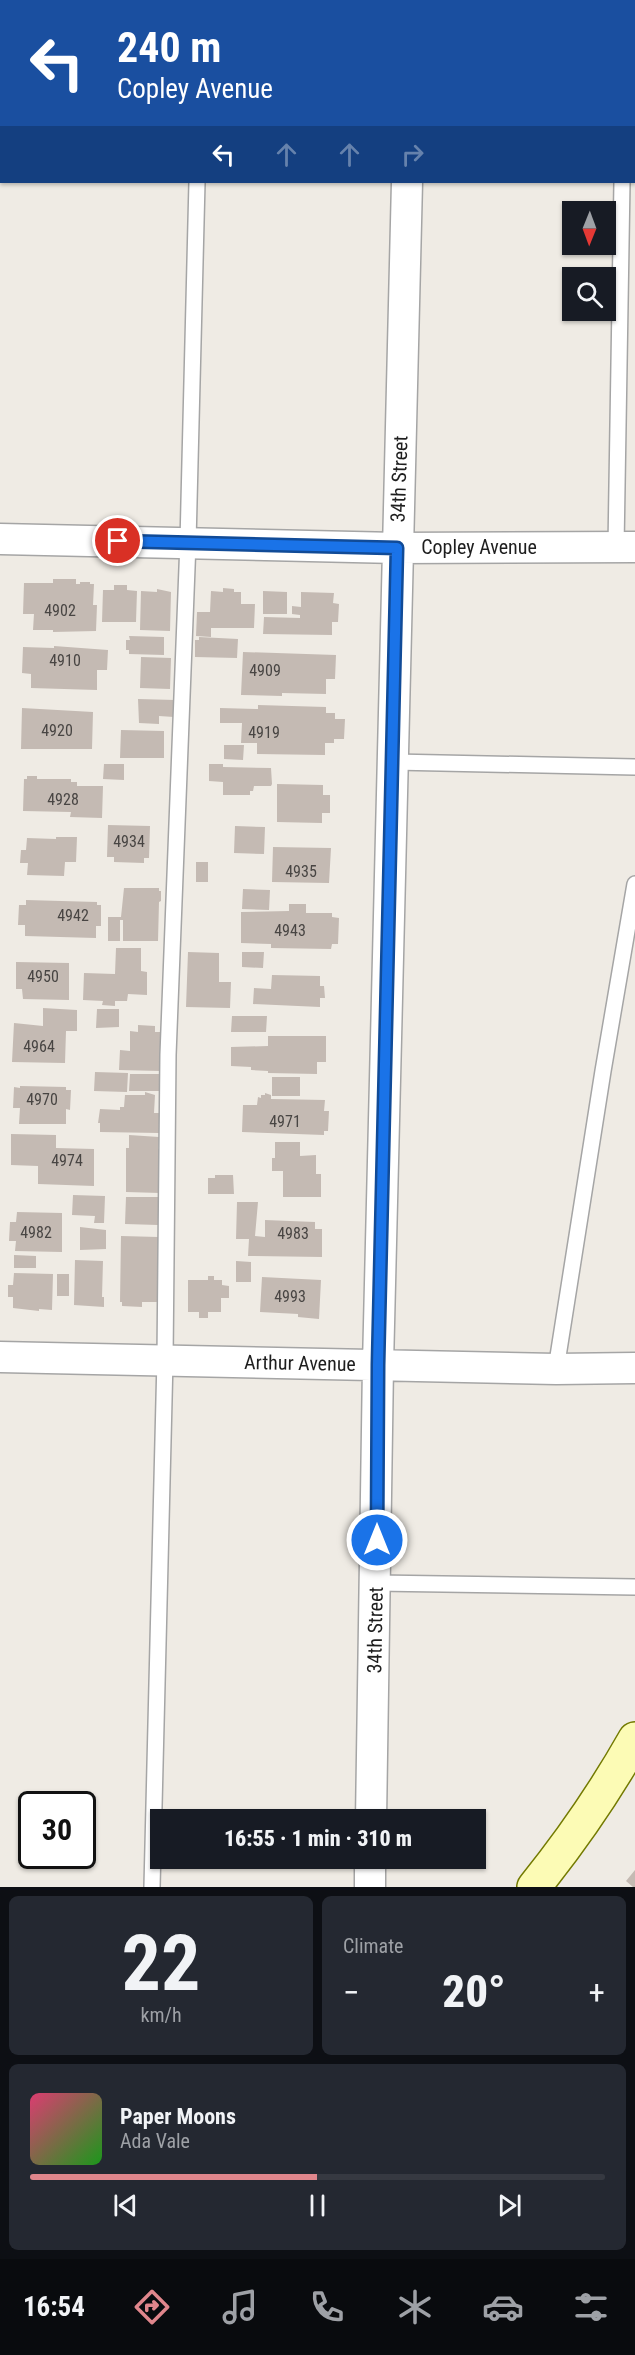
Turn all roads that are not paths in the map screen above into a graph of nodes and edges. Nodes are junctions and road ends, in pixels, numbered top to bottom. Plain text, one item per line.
1 (197, 183) edge
2 (407, 183) edge
3 (622, 183) edge
4 (0, 539) edge
5 (188, 542) junction
6 (625, 547) edge
7 (397, 548) junction
8 (394, 762) junction
9 (635, 767) edge
10 (635, 884) edge
11 (0, 1357) edge
12 (165, 1359) junction
13 (378, 1365) junction
14 (635, 1368) edge
15 (556, 1369) junction
16 (376, 1583) junction
17 (635, 1587) edge
18 (635, 1739) edge
19 (371, 1809) edge
20 (370, 1869) edge
21 (153, 1887) edge
22 (370, 1887) edge
23 (534, 1887) edge

1 - 5 lane
2 - 7 street, 34th Street
3 - 6 lane
4 - 5 street, Copley Avenue
5 - 7 street, Copley Avenue
5 - 12 lane
6 - 7 street, Copley Avenue
7 - 8 street, 34th Street
8 - 9 lane
8 - 13 street, 34th Street
10 - 15 lane
11 - 12 street, Arthur Avenue
12 - 13 street, Arthur Avenue
12 - 21 lane
13 - 15 street, Arthur Avenue
13 - 16 street, 34th Street
14 - 15 street, Arthur Avenue
16 - 17 lane
16 - 19 street, 34th Street
18 - 23 street
20 - 22 street

